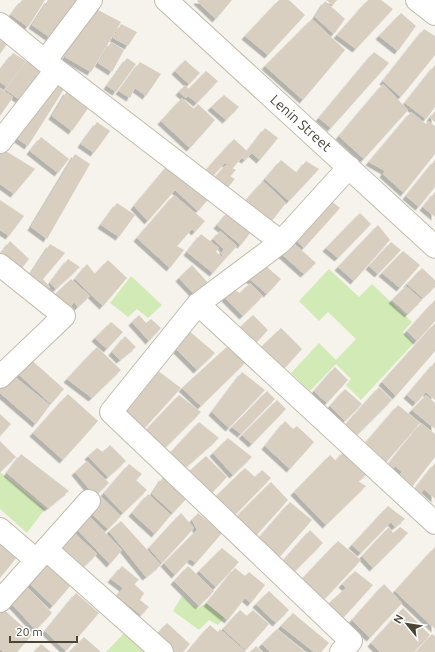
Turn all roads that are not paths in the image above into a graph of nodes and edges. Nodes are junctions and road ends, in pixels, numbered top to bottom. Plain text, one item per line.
1 (91, 0) edge
2 (166, 0) edge
3 (417, 0) edge
4 (435, 14) edge
5 (0, 24) edge
6 (50, 66) junction
7 (0, 142) edge
8 (349, 167) junction
9 (281, 242) junction
10 (435, 247) edge
11 (0, 265) edge
12 (198, 304) junction
13 (0, 377) edge
14 (89, 502) dead end
15 (435, 523) edge
16 (0, 529) edge
17 (41, 555) junction
18 (0, 601) edge
19 (162, 652) edge
20 (341, 652) edge

1 - 6 street
2 - 8 street, Lenin Street
3 - 4 street
5 - 6 street
6 - 7 street
6 - 9 street
8 - 9 street
8 - 10 street, Lenin Street
9 - 12 street
11 - 13 street
12 - 15 street
12 - 20 street
14 - 17 street
16 - 17 street
17 - 18 street
17 - 19 street

